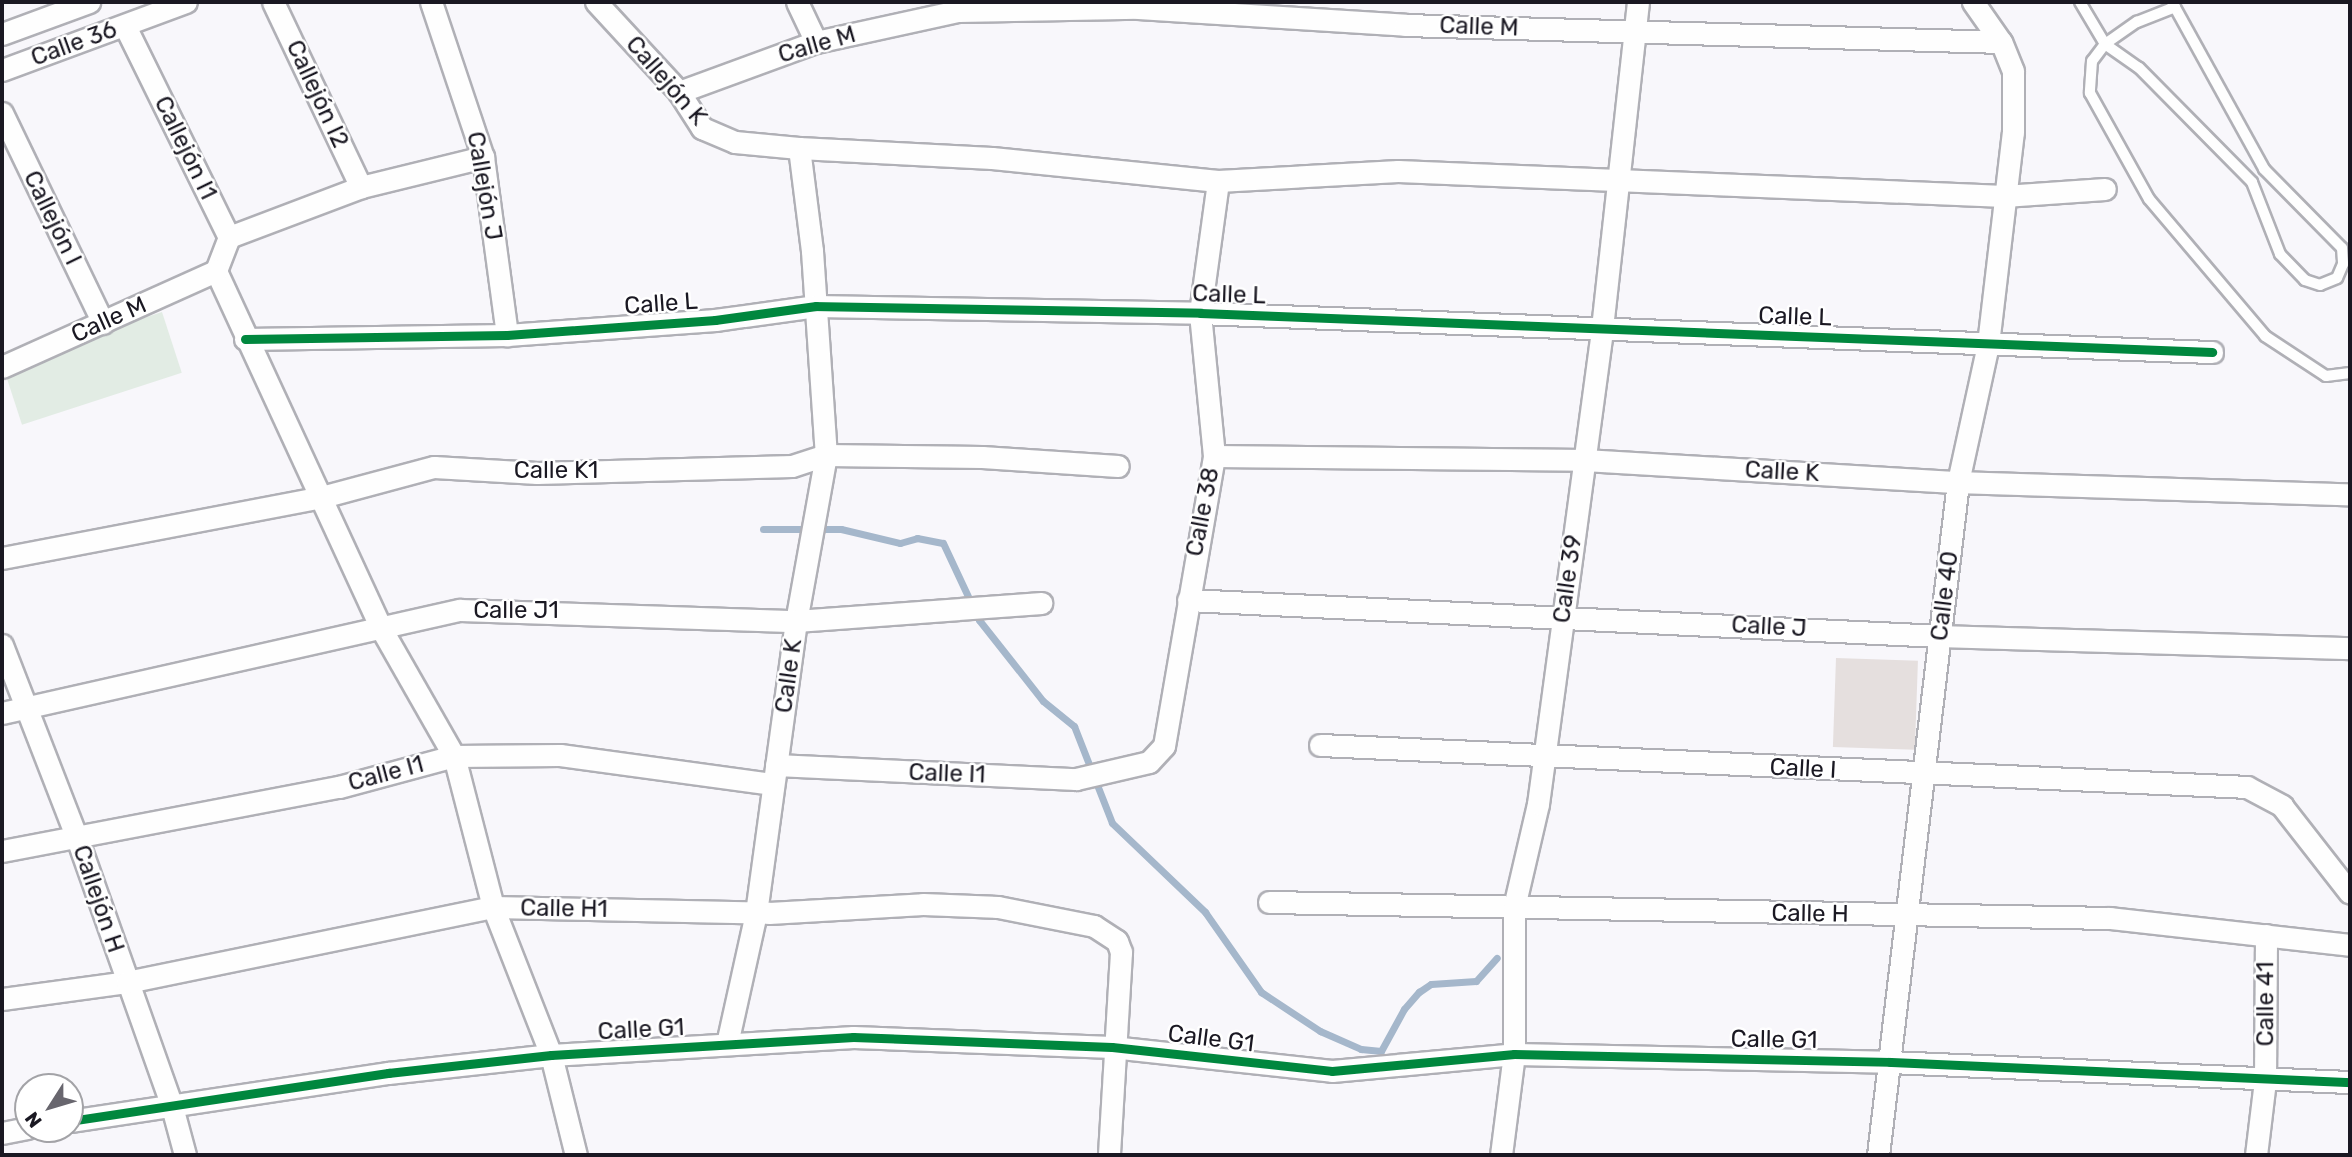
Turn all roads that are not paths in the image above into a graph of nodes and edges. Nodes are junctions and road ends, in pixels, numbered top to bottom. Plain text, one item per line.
1 (89, 2) edge
2 (186, 2) edge
3 (273, 2) edge
4 (431, 2) edge
5 (596, 2) edge
6 (797, 2) edge
7 (1637, 2) edge
8 (1973, 2) edge
9 (2080, 2) edge
10 (2174, 4) edge
11 (1136, 5) edge
12 (957, 6) edge
13 (125, 26) junction
14 (1636, 32) junction
15 (2, 34) edge
16 (816, 41) junction
17 (2000, 41) junction
18 (2105, 44) junction
19 (2, 71) edge
20 (679, 92) junction
21 (2, 113) edge
22 (799, 148) junction
23 (483, 157) junction
24 (1615, 179) junction
25 (1219, 181) junction
26 (361, 187) junction
27 (2105, 189) dead end
28 (2004, 196) junction
29 (229, 237) junction
30 (216, 271) junction
31 (816, 306) junction
32 (1200, 313) junction
33 (103, 323) junction
34 (1602, 328) junction
35 (507, 335) junction
36 (245, 339) junction
37 (1988, 344) junction
38 (2212, 352) dead end
39 (2, 367) edge
40 (2350, 373) edge
41 (826, 456) junction
42 (1214, 456) junction
43 (1584, 460) junction
44 (1118, 466) dead end
45 (1958, 482) junction
46 (2350, 494) edge
47 (318, 498) junction
48 (2, 558) edge
49 (1188, 600) junction
50 (1041, 603) dead end
51 (1563, 616) junction
52 (796, 621) junction
53 (382, 630) junction
54 (1940, 636) junction
55 (2, 645) edge
56 (2350, 648) edge
57 (27, 709) junction
58 (2, 713) edge
59 (1320, 745) dead end
60 (454, 756) junction
61 (1544, 756) junction
62 (775, 774) junction
63 (1924, 775) junction
64 (1076, 779) joint
65 (77, 838) junction
66 (2, 850) edge
67 (2350, 892) edge
68 (1269, 902) dead end
69 (493, 907) junction
70 (1514, 907) junction
71 (756, 913) junction
72 (1907, 917) junction
73 (2266, 935) junction
74 (2350, 945) edge
75 (127, 982) junction
76 (2, 999) edge
77 (727, 1044) junction
78 (1112, 1047) junction
79 (1514, 1054) junction
80 (551, 1055) junction
81 (1890, 1062) junction
82 (2265, 1081) junction
83 (2350, 1082) edge
84 (171, 1102) junction
85 (84, 1118) edge
86 (185, 1155) edge
87 (576, 1155) edge
88 (1109, 1155) edge
89 (1502, 1155) edge
90 (1878, 1155) edge
91 (2256, 1155) edge

1 - 15 street
2 - 13 street, Calle 36
3 - 26 street, Callejón I2
4 - 23 street, Callejón J
5 - 20 street, Callejón K
6 - 16 street
7 - 14 street, Calle 39
8 - 17 street, Calle 40
9 - 18 lane
10 - 18 lane
10 - 18 lane
11 - 12 street, Calle M
11 - 14 street, Calle M
12 - 16 street, Calle M
13 - 19 street, Calle 36
13 - 29 street, Callejón I1
14 - 17 street, Calle M
14 - 24 street, Calle 39
16 - 20 street, Calle M
17 - 28 street, Calle 40
18 - 40 lane
20 - 22 street, Callejón K
21 - 33 street, Callejón I
22 - 25 street, Callejón K
22 - 31 street
23 - 26 street
23 - 35 street, Callejón J
24 - 25 street, Callejón K
24 - 28 street, Callejón K
24 - 34 street, Calle 39
25 - 32 street, Calle 38
26 - 29 street
27 - 28 street, Callejón K
28 - 37 street, Calle 40
29 - 30 street
30 - 33 street, Calle M
30 - 36 street
31 - 32 street, Calle L
31 - 35 street, Calle L
31 - 41 street, Calle K
32 - 34 street, Calle L
32 - 42 street, Calle 38
33 - 39 street, Calle M
34 - 37 street, Calle L
34 - 43 street, Calle 39
35 - 36 street, Calle L
36 - 47 street
37 - 38 street, Calle L
37 - 45 street, Calle 40
41 - 44 street, Calle K1
41 - 47 street, Calle K1
41 - 52 street, Calle K
42 - 43 street, Calle K
42 - 49 street, Calle 38
43 - 45 street, Calle K
43 - 51 street, Calle 39
45 - 46 street, Calle K
45 - 54 street, Calle 40
47 - 48 street, Calle K1
47 - 53 street
49 - 51 street, Calle J
49 - 64 street, Calle 38
50 - 52 street, Calle J1
51 - 54 street, Calle J
51 - 61 street, Calle 39
52 - 53 street, Calle J1
52 - 62 street, Calle K
53 - 57 street, Calle J1
53 - 60 street
54 - 56 street, Calle J
54 - 63 street, Calle 40
55 - 57 street, Callejón H
57 - 58 street, Calle J1
57 - 65 street, Callejón H
59 - 61 street, Calle I
60 - 62 street, Calle I1
60 - 65 street, Calle I1
60 - 69 street
61 - 63 street, Calle I
61 - 70 street, Calle 39
62 - 64 street, Calle I1
62 - 71 street, Calle K
63 - 67 street, Calle I
63 - 72 street, Calle 40
65 - 66 street, Calle I1
65 - 75 street, Callejón H
68 - 70 street, Calle H
69 - 71 street, Calle H1
69 - 75 street, Calle H1
69 - 80 street
70 - 72 street, Calle H
70 - 79 street, Calle 39
71 - 77 street, Calle K
71 - 78 street, Calle H1
72 - 73 street, Calle H
72 - 81 street, Calle 40
73 - 74 street, Calle H
73 - 82 street, Calle 41
75 - 76 street, Calle H1
75 - 84 street, Callejón H
77 - 78 street, Calle G1
77 - 80 street, Calle G1
78 - 79 street, Calle G1
78 - 88 street
79 - 81 street, Calle G1
79 - 89 street, Calle 39
80 - 84 street, Calle G1
80 - 87 street
81 - 82 street, Calle G1
81 - 90 street, Calle 40
82 - 83 street, Calle G1
82 - 91 street, Calle 41
84 - 85 street, Calle G1
84 - 86 street, Callejón H

